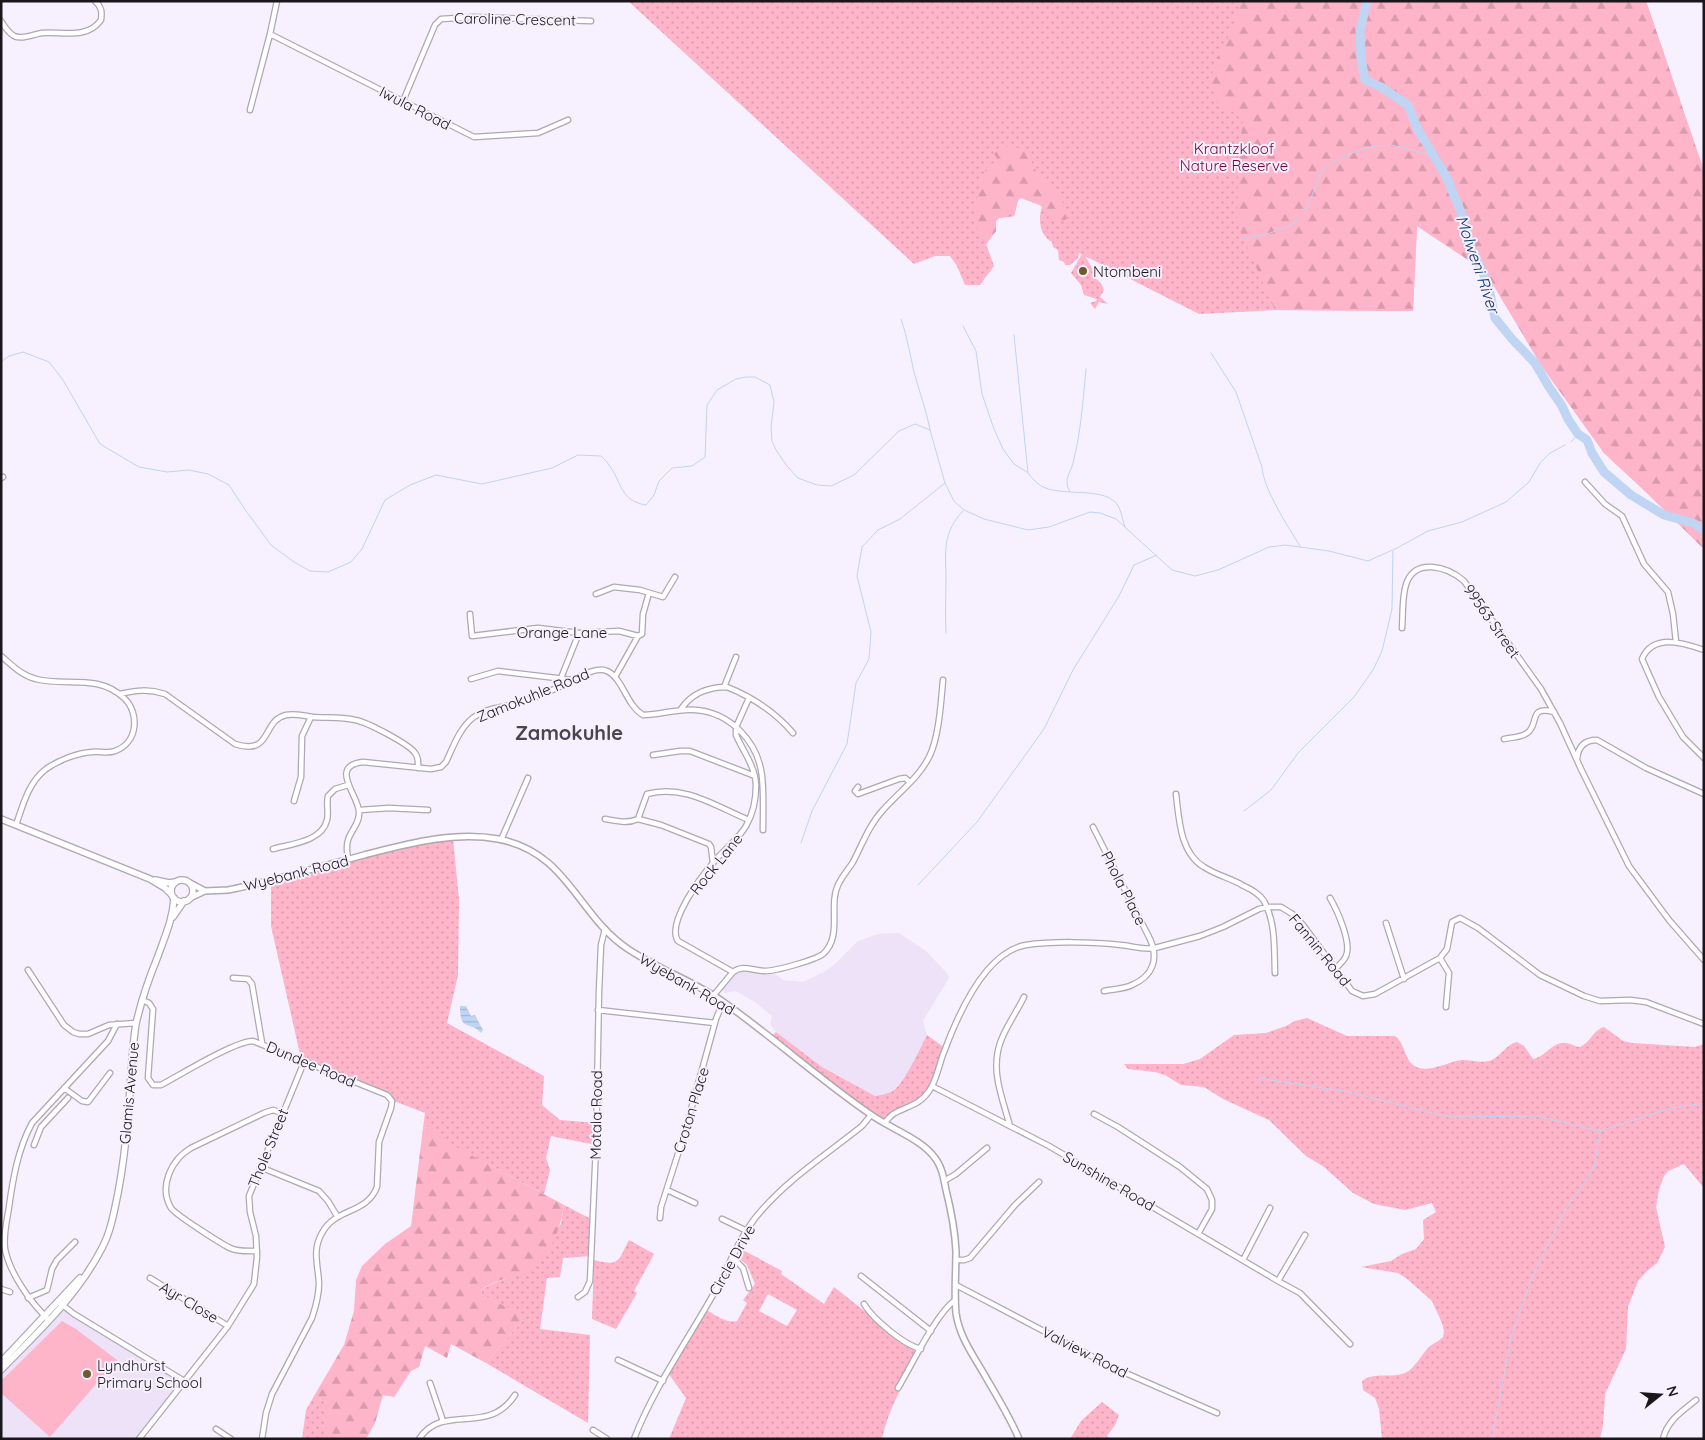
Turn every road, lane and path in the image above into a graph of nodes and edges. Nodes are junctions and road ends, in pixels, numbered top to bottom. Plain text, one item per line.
1 (95, 1) edge
2 (277, 1) edge
3 (1, 21) edge
4 (591, 21) dead end
5 (270, 34) junction
6 (404, 101) junction
7 (250, 110) dead end
8 (568, 120) dead end
9 (1585, 482) dead end
10 (675, 577) dead end
11 (650, 593) junction
12 (596, 594) dead end
13 (470, 614) dead end
14 (1402, 628) dead end
15 (578, 633) junction
16 (640, 635) junction
17 (1676, 642) junction
18 (1704, 650) edge
19 (1, 656) edge
20 (736, 657) dead end
21 (615, 677) junction
22 (561, 678) junction
23 (471, 679) dead end
24 (575, 680) junction
25 (943, 680) dead end
26 (724, 687) junction
27 (120, 694) junction
28 (749, 698) junction
29 (681, 709) junction
30 (1554, 712) junction
31 (311, 717) junction
32 (736, 726) junction
33 (793, 734) dead end
34 (1504, 739) dead end
35 (653, 755) dead end
36 (1704, 758) edge
37 (1577, 760) junction
38 (418, 768) junction
39 (755, 776) junction
40 (528, 778) dead end
41 (910, 782) junction
42 (348, 785) junction
43 (858, 787) dead end
44 (1176, 794) dead end
45 (1704, 794) edge
46 (294, 801) dead end
47 (360, 810) junction
48 (428, 810) dead end
49 (1, 819) edge
50 (605, 819) dead end
51 (638, 819) junction
52 (749, 820) junction
53 (16, 825) junction
54 (1093, 827) dead end
55 (763, 830) dead end
56 (501, 840) junction
57 (272, 849) dead end
58 (348, 859) junction
59 (713, 863) junction
60 (150, 879) junction
61 (175, 882) junction
62 (190, 883) junction
63 (205, 891) junction
64 (172, 896) junction
65 (1330, 898) dead end
66 (187, 900) junction
67 (1266, 906) junction
68 (170, 923) junction
69 (1386, 923) dead end
70 (605, 929) junction
71 (1155, 948) junction
72 (1440, 958) junction
73 (1704, 960) edge
74 (1335, 969) junction
75 (28, 970) dead end
76 (732, 972) junction
77 (1275, 973) dead end
78 (233, 978) dead end
79 (1404, 979) junction
80 (1104, 991) dead end
81 (713, 996) junction
82 (1024, 997) dead end
83 (142, 1000) junction
84 (723, 1002) junction
85 (1446, 1007) dead end
86 (598, 1010) junction
87 (136, 1023) junction
88 (715, 1023) junction
89 (117, 1024) junction
90 (1704, 1024) edge
91 (262, 1043) junction
92 (304, 1062) junction
93 (110, 1073) dead end
94 (932, 1086) junction
95 (64, 1088) junction
96 (68, 1098) dead end
97 (282, 1113) junction
98 (1094, 1114) dead end
99 (871, 1115) junction
100 (884, 1124) junction
101 (1010, 1126) junction
102 (34, 1145) dead end
103 (987, 1148) dead end
104 (260, 1168) junction
105 (944, 1180) junction
106 (1039, 1182) dead end
107 (667, 1190) junction
108 (695, 1203) dead end
109 (1270, 1208) dead end
110 (337, 1216) junction
111 (660, 1218) dead end
112 (722, 1218) dead end
113 (747, 1231) junction
114 (1198, 1234) junction
115 (1305, 1235) dead end
116 (75, 1242) dead end
117 (257, 1251) junction
118 (732, 1257) junction
119 (956, 1260) junction
120 (1243, 1260) junction
121 (861, 1276) dead end
122 (150, 1278) dead end
123 (1278, 1279) junction
124 (956, 1285) junction
125 (749, 1288) dead end
126 (1, 1289) edge
127 (10, 1292) dead end
128 (578, 1297) dead end
129 (28, 1298) junction
130 (955, 1300) junction
131 (60, 1303) junction
132 (864, 1304) dead end
133 (47, 1318) junction
134 (228, 1326) junction
135 (931, 1331) junction
136 (1350, 1344) dead end
137 (921, 1349) junction
138 (618, 1360) dead end
139 (1, 1362) edge
140 (1, 1370) edge
141 (184, 1381) junction
142 (662, 1381) junction
143 (430, 1383) dead end
144 (898, 1388) dead end
145 (515, 1395) dead end
146 (1696, 1400) dead end
147 (1217, 1413) dead end
148 (443, 1421) junction
149 (216, 1429) dead end
150 (593, 1430) dead end
151 (139, 1439) edge
152 (231, 1439) edge
153 (262, 1439) edge
154 (419, 1439) edge
155 (607, 1439) edge
156 (634, 1439) edge
157 (1020, 1439) edge
158 (1664, 1439) edge

1 - 3 street
2 - 5 street
4 - 6 street, Caroline Crescent
5 - 6 street, Iwula Road
5 - 7 street
6 - 8 street, Iwula Road
9 - 17 street
10 - 11 street
11 - 12 street
11 - 16 street
13 - 15 street, Orange Lane
14 - 30 street, 99563 Street
15 - 16 street, Orange Lane
15 - 22 street
16 - 21 street
17 - 18 street
17 - 36 street
19 - 27 street
20 - 26 street
21 - 24 street, Zamokuhle Road
21 - 29 street
22 - 23 street
22 - 24 street
24 - 38 street, Zamokuhle Road
25 - 41 street
26 - 28 street
26 - 29 street
27 - 31 street
27 - 53 street
28 - 32 street
28 - 33 street
29 - 32 street
30 - 34 street
30 - 37 street, 99563 Street
31 - 38 street
31 - 46 street
32 - 39 street, Rock Lane
32 - 55 street
35 - 39 street
37 - 45 street
37 - 73 street
38 - 42 street, Zamokuhle Road
39 - 52 street, Rock Lane
40 - 56 street
41 - 43 street
41 - 76 street
42 - 47 street
42 - 57 street
44 - 67 street
47 - 48 street
47 - 58 street
49 - 53 main road
50 - 51 street
51 - 52 street
51 - 59 street
52 - 59 street, Rock Lane
53 - 60 main road
54 - 71 street, Phola Place
56 - 58 street, Wyebank Road
56 - 70 street, Wyebank Road
58 - 63 street, Wyebank Road
59 - 76 street, Rock Lane
60 - 61 main road
60 - 64 main road
61 - 62 main road
61 - 64 main road
62 - 63 street
62 - 66 main road
63 - 66 street, Wyebank Road
64 - 66 main road
64 - 68 main road, Glamis Avenue
65 - 74 street
66 - 68 main road, Glamis Avenue
67 - 71 street
67 - 74 street, Fannin Road
67 - 77 street
68 - 83 main road, Glamis Avenue
69 - 79 street
70 - 81 street, Wyebank Road
70 - 86 street, Motala Road
71 - 80 street
71 - 94 street
72 - 79 street, Fannin Road
72 - 85 street
72 - 90 street
74 - 79 street, Fannin Road
75 - 89 street
76 - 81 street
78 - 91 street
81 - 84 street, Wyebank Road
82 - 101 street
83 - 87 main road, Glamis Avenue
83 - 91 street, Dundee Road
84 - 88 street, Croton Place
84 - 99 street, Wyebank Road
86 - 88 street
86 - 128 street, Motala Road
87 - 89 street
87 - 131 main road, Glamis Avenue
88 - 107 street, Croton Place
89 - 95 street
91 - 92 street, Dundee Road
92 - 97 street, Thole Street
92 - 110 street, Dundee Road
93 - 95 street
94 - 100 street
94 - 101 street, Sunshine Road
95 - 129 street
96 - 102 street
97 - 104 street, Thole Street
97 - 117 street
98 - 114 street
99 - 100 street, Wyebank Road
99 - 113 street, Circle Drive
100 - 105 street, Wyebank Road
101 - 114 street, Sunshine Road
103 - 105 street
104 - 110 street
104 - 117 street, Thole Street
105 - 119 street, Wyebank Road
106 - 119 street
107 - 108 street
107 - 111 street, Croton Place
109 - 120 street
110 - 153 street
112 - 113 street
113 - 118 street, Circle Drive
114 - 120 street, Sunshine Road
115 - 123 street
116 - 129 street
117 - 134 street, Thole Street
118 - 125 street
118 - 142 street, Circle Drive
119 - 124 street, Wyebank Road
120 - 123 street, Sunshine Road
121 - 135 street
122 - 134 street, Ayr Close
123 - 136 street, Sunshine Road
124 - 130 street, Wyebank Road
124 - 147 street, Valview Road
126 - 127 street
129 - 133 street
130 - 135 street
130 - 157 street, Wyebank Road
131 - 133 main road, Glamis Avenue
131 - 141 street
132 - 137 street
133 - 139 main road, Glamis Avenue
133 - 140 main road, Glamis Avenue
134 - 141 street, Thole Street
135 - 137 street
137 - 144 street
138 - 142 street
141 - 151 street, Thole Street
142 - 156 street, Circle Drive
143 - 148 street
145 - 148 street
146 - 158 street
148 - 154 street
149 - 152 street
150 - 155 street

